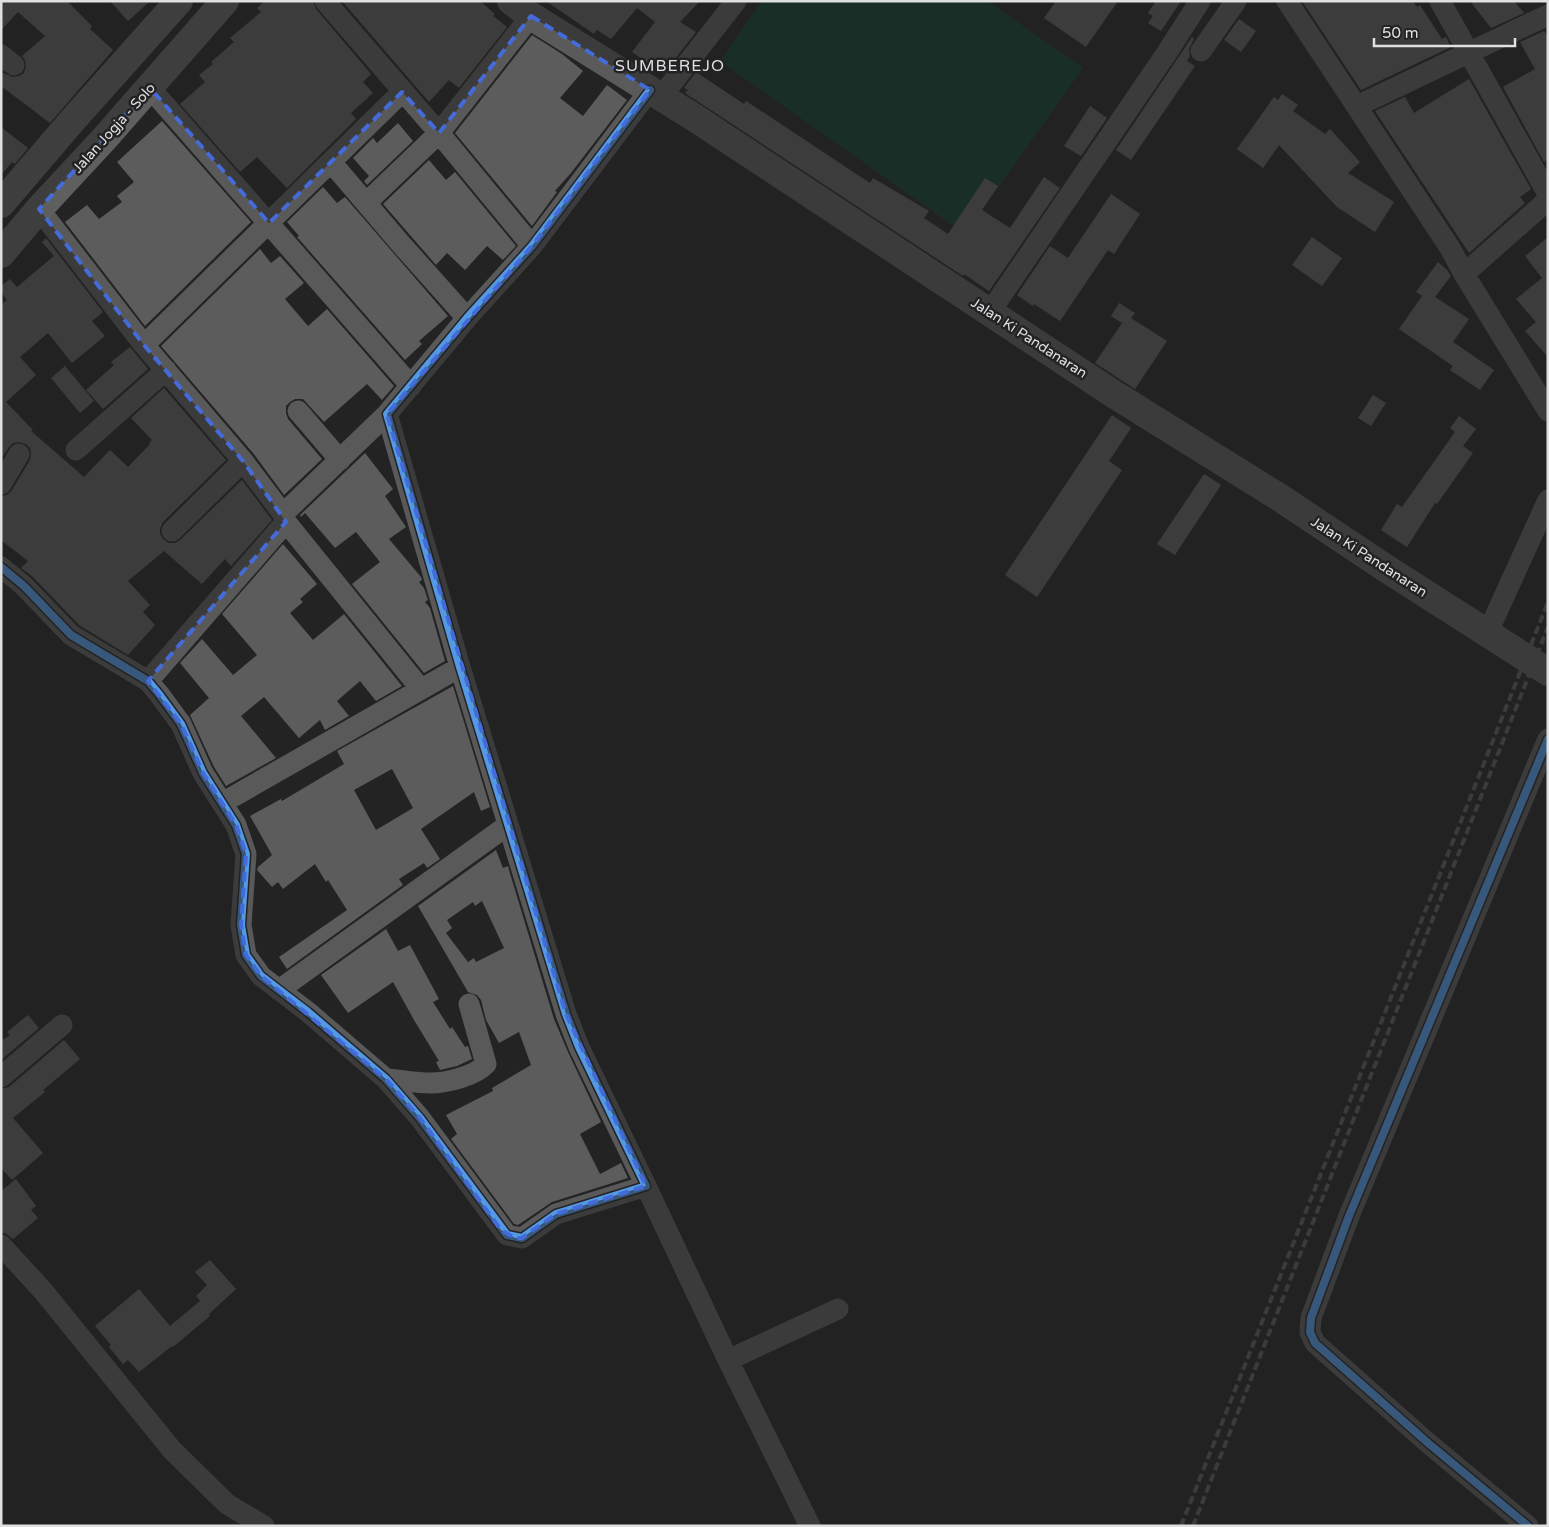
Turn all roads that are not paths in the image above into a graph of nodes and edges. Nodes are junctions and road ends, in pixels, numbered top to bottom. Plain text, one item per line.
1 (179, 1) edge
2 (226, 1) edge
3 (325, 1) edge
4 (736, 1) edge
5 (1200, 1) edge
6 (1236, 1) edge
7 (1287, 1) edge
8 (1440, 1) edge
9 (521, 9) edge
10 (1548, 15) edge
11 (1201, 51) dead end
12 (1468, 53) junction
13 (150, 88) junction
14 (402, 92) junction
15 (656, 94) junction
16 (1357, 106) junction
17 (439, 133) junction
18 (331, 162) junction
19 (1548, 194) edge
20 (1548, 200) edge
21 (366, 203) junction
22 (1, 204) edge
23 (39, 209) junction
24 (269, 223) junction
25 (532, 246) junction
26 (1, 254) edge
27 (1464, 274) junction
28 (990, 312) junction
29 (467, 318) junction
30 (144, 345) junction
31 (166, 370) junction
32 (411, 386) junction
33 (298, 411) dead end
34 (1548, 412) edge
35 (387, 414) junction
36 (76, 450) dead end
37 (19, 454) dead end
38 (340, 460) junction
39 (243, 461) junction
40 (1, 484) edge
41 (1548, 500) edge
42 (284, 518) junction
43 (172, 531) dead end
44 (1, 567) edge
45 (1487, 634) junction
46 (460, 667) junction
47 (1548, 672) edge
48 (148, 680) junction
49 (420, 688) junction
50 (1548, 739) edge
51 (222, 803) junction
52 (508, 825) junction
53 (279, 990) junction
54 (469, 1004) dead end
55 (62, 1025) dead end
56 (1, 1076) edge
57 (386, 1079) junction
58 (646, 1186) junction
59 (1, 1245) edge
60 (838, 1309) dead end
61 (728, 1360) junction
62 (264, 1526) edge
63 (810, 1526) edge
64 (1528, 1526) edge

1 - 22 highway
2 - 13 highway, Jalan Jogja - Solo
3 - 14 street
4 - 15 street
5 - 28 street
6 - 11 street
7 - 16 street
8 - 12 street
9 - 15 main road, Jalan Ki Pandanaran
9 - 17 street
10 - 12 street
12 - 16 street
12 - 19 street
13 - 23 highway, Jalan Jogja - Solo
13 - 24 street
14 - 17 street
14 - 18 street
15 - 25 street
15 - 28 main road, Jalan Ki Pandanaran
16 - 27 street
17 - 21 street
17 - 25 street
18 - 21 street
18 - 24 street
20 - 27 street
21 - 29 street
23 - 26 highway, Jalan Jogja - Solo
23 - 30 street
24 - 30 street
24 - 32 street
25 - 29 street
27 - 34 street
28 - 45 main road, Jalan Ki Pandanaran
29 - 32 street
30 - 31 street
31 - 36 street
31 - 39 street
32 - 35 street
33 - 38 street
35 - 38 street
35 - 46 street
37 - 40 street
38 - 42 street
39 - 42 street
39 - 43 street
41 - 45 street
42 - 48 street
42 - 49 street
44 - 48 street
45 - 47 main road, Jalan Ki Pandanaran
46 - 49 street
46 - 52 street
48 - 51 street
49 - 51 street
50 - 64 street
51 - 53 street
52 - 53 street
52 - 58 street
53 - 57 street
54 - 57 street
55 - 56 street
57 - 58 street
58 - 61 street
59 - 62 street
60 - 61 street
61 - 63 street

